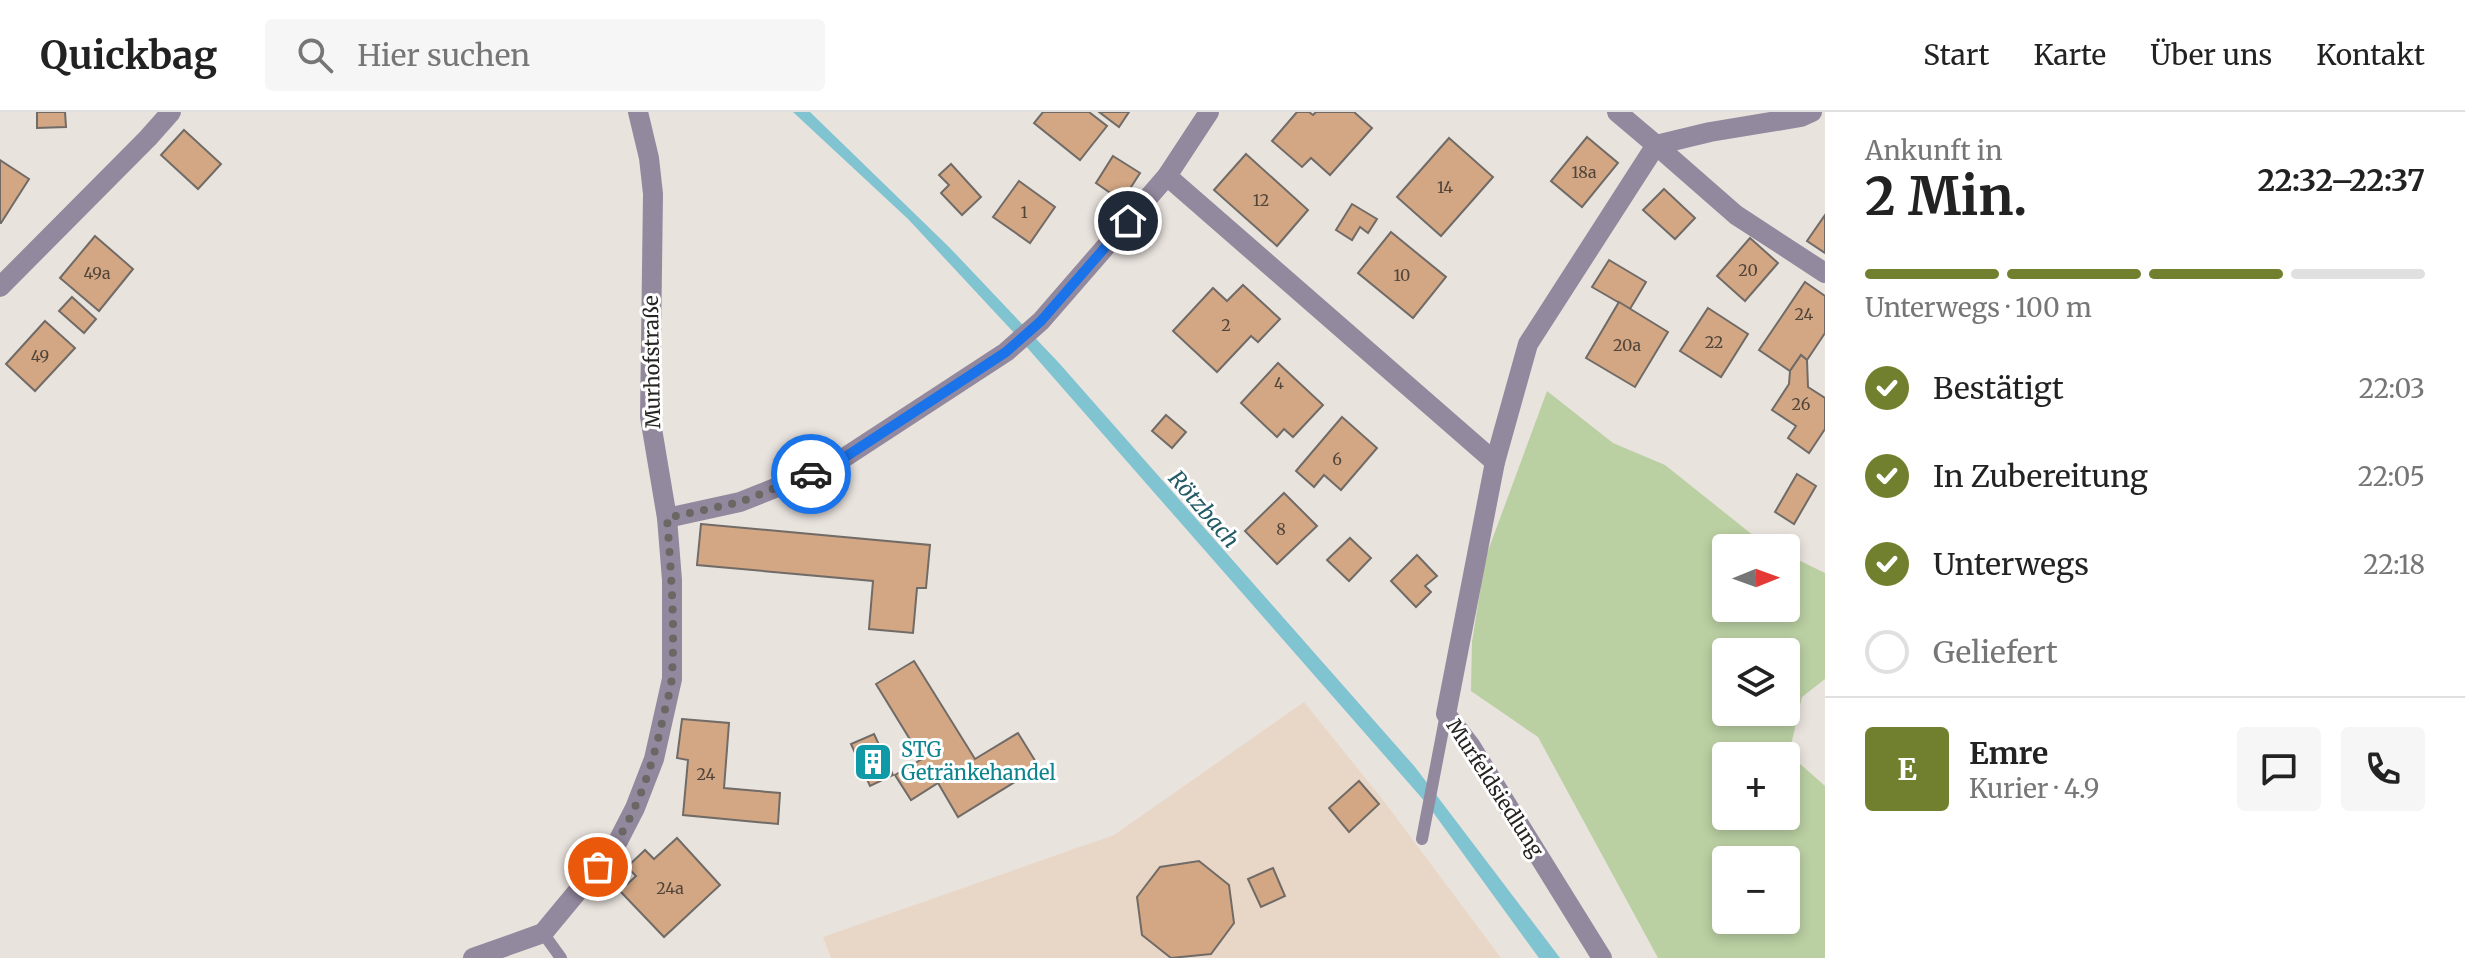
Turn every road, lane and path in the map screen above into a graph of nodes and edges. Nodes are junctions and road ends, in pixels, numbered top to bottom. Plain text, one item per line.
1 (171, 112) edge
2 (638, 112) edge
3 (1209, 112) edge
4 (1617, 112) edge
5 (1812, 112) edge
6 (1656, 145) junction
7 (1167, 176) junction
8 (1825, 273) edge
9 (0, 287) edge
10 (1495, 462) junction
11 (667, 518) junction
12 (1446, 714) junction
13 (1422, 839) dead end
14 (543, 933) junction
15 (473, 958) edge
16 (561, 958) edge
17 (1602, 958) edge

1 - 9 street
2 - 11 street, Murhofstraße
3 - 7 street
4 - 6 street
5 - 6 street
6 - 8 street
6 - 10 street, Murfeldsiedlung
7 - 10 street
7 - 11 street
10 - 12 street, Murfeldsiedlung
11 - 14 street, Murhofstraße
12 - 13 lane
12 - 17 street, Murfeldsiedlung
14 - 15 street
14 - 16 lane

